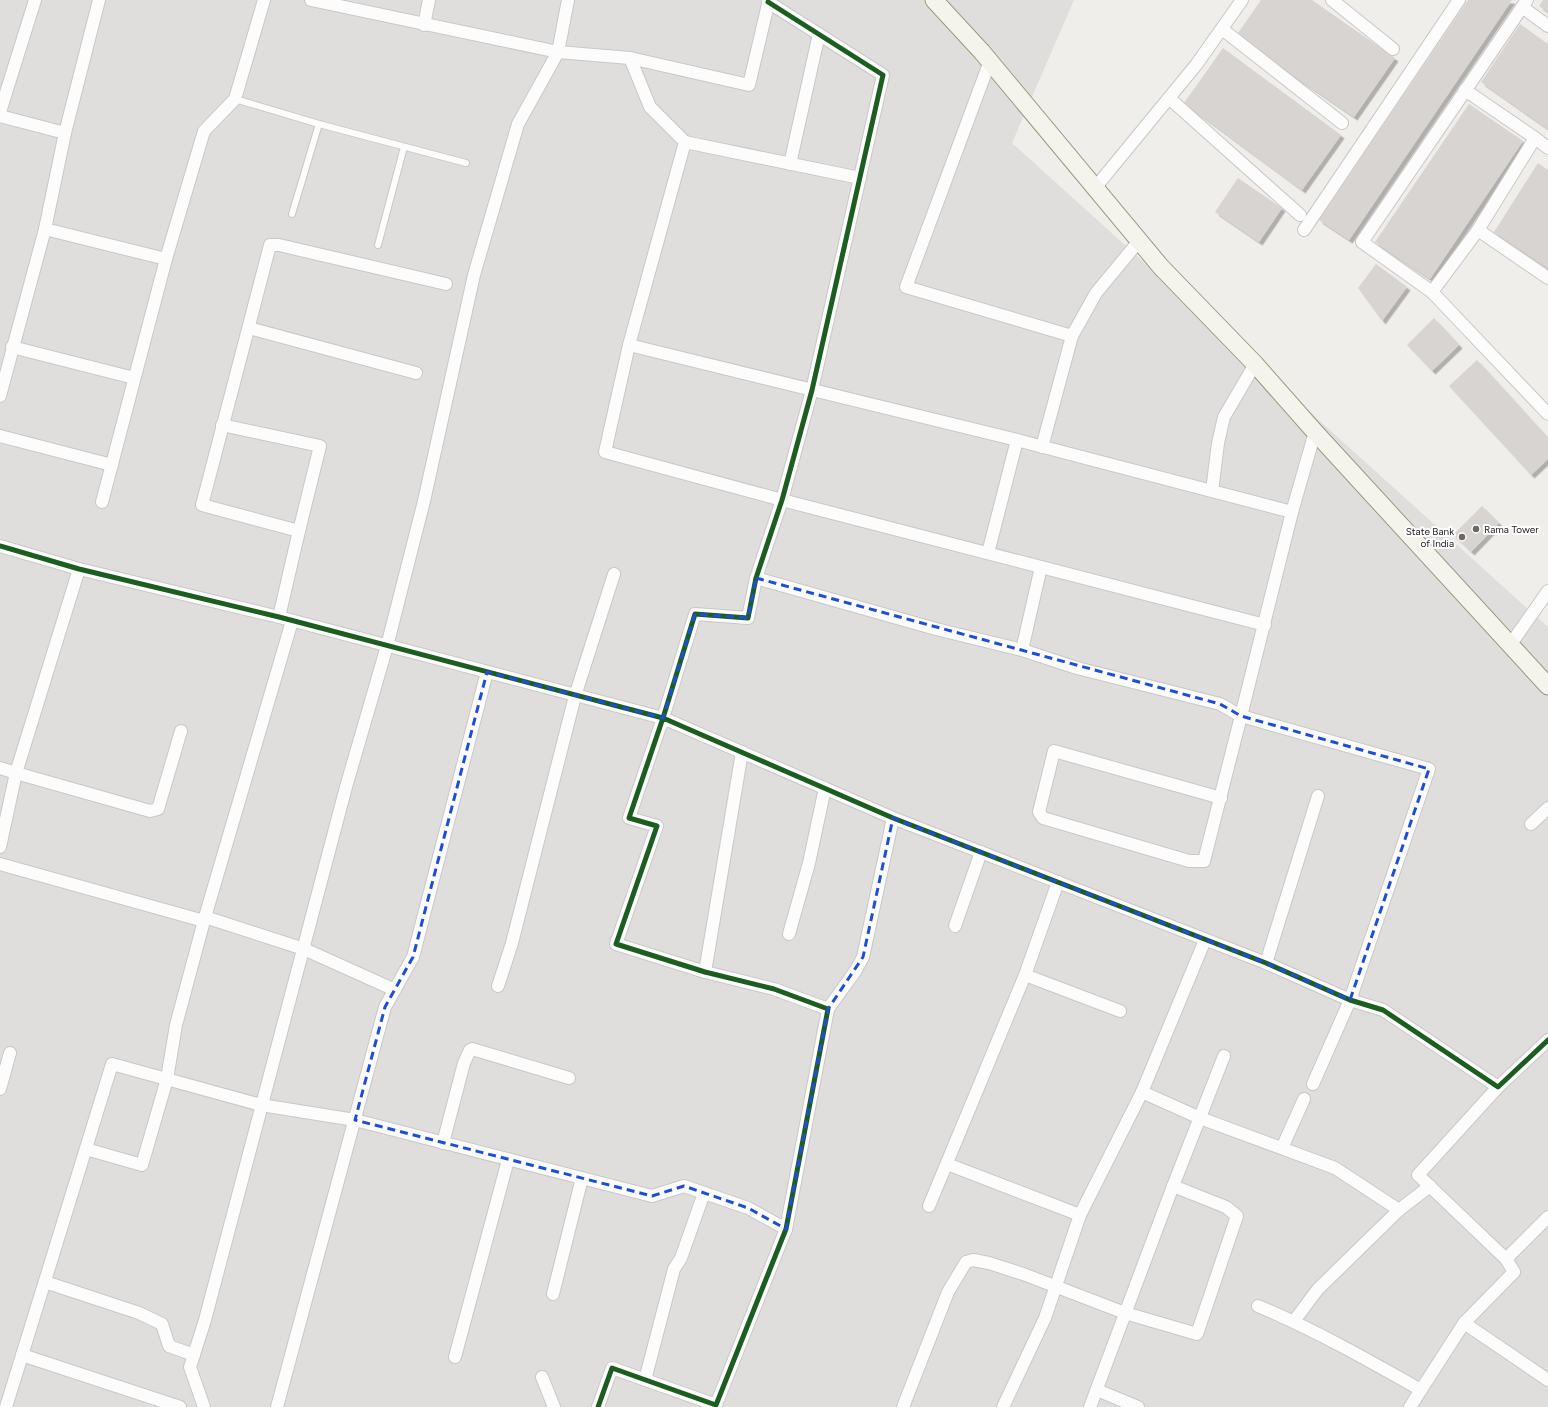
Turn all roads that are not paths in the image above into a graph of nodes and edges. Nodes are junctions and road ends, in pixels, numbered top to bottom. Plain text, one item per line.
1 (35, 0) edge
2 (99, 0) edge
3 (264, 0) edge
4 (311, 0) edge
5 (429, 0) edge
6 (568, 0) edge
7 (934, 0) edge
8 (1242, 0) edge
9 (1332, 0) edge
10 (1459, 0) edge
11 (768, 1) edge
12 (1524, 3) edge
13 (424, 25) junction
14 (1548, 26) edge
15 (1222, 29) junction
16 (819, 34) junction
17 (1392, 49) dead end
18 (558, 52) junction
19 (630, 58) junction
20 (990, 62) junction
21 (1465, 90) junction
22 (1169, 98) junction
23 (235, 99) junction
24 (0, 112) edge
25 (0, 116) edge
26 (1342, 123) dead end
27 (319, 124) junction
28 (65, 133) junction
29 (1535, 138) junction
30 (685, 142) junction
31 (404, 147) junction
32 (1548, 148) edge
33 (466, 163) dead end
34 (790, 164) junction
35 (860, 178) junction
36 (1095, 188) junction
37 (292, 214) dead end
38 (1300, 215) dead end
39 (45, 229) junction
40 (1304, 230) dead end
41 (1478, 230) junction
42 (1139, 241) junction
43 (378, 245) dead end
44 (166, 259) junction
45 (1548, 278) edge
46 (446, 284) dead end
47 (1432, 292) junction
48 (249, 328) junction
49 (1072, 336) junction
50 (630, 345) junction
51 (12, 348) junction
52 (1255, 364) junction
53 (416, 374) dead end
54 (134, 378) junction
55 (812, 390) junction
56 (0, 396) edge
57 (1548, 414) edge
58 (222, 425) junction
59 (1315, 432) junction
60 (0, 436) edge
61 (1017, 440) junction
62 (1042, 447) junction
63 (112, 465) junction
64 (1212, 491) junction
65 (782, 500) junction
66 (102, 502) dead end
67 (1292, 512) junction
68 (298, 531) junction
69 (0, 546) edge
70 (988, 553) junction
71 (1041, 567) junction
72 (79, 569) junction
73 (614, 574) dead end
74 (756, 578) junction
75 (1548, 591) edge
76 (279, 617) junction
77 (292, 621) junction
78 (1265, 625) junction
79 (1510, 645) junction
80 (386, 646) junction
81 (1022, 650) junction
82 (486, 672) junction
83 (1548, 686) edge
84 (576, 695) junction
85 (1241, 716) junction
86 (662, 718) junction
87 (181, 731) dead end
88 (742, 752) junction
89 (0, 768) edge
90 (16, 773) junction
91 (825, 788) junction
92 (1318, 796) dead end
93 (1221, 798) junction
94 (1548, 808) edge
95 (893, 818) junction
96 (1531, 824) dead end
97 (0, 847) edge
98 (981, 852) junction
99 (0, 864) edge
100 (1058, 882) junction
101 (205, 919) junction
102 (956, 926) dead end
103 (789, 934) dead end
104 (1205, 940) junction
105 (304, 949) junction
106 (1266, 963) junction
107 (705, 972) junction
108 (1025, 975) junction
109 (498, 986) dead end
110 (394, 990) junction
111 (1350, 1000) junction
112 (828, 1009) junction
113 (1120, 1011) dead end
114 (1548, 1040) edge
115 (10, 1052) dead end
116 (1224, 1056) dead end
117 (569, 1078) dead end
118 (167, 1079) junction
119 (1313, 1084) dead end
120 (1498, 1087) junction
121 (0, 1089) edge
122 (1142, 1092) junction
123 (1304, 1099) dead end
124 (261, 1105) junction
125 (1200, 1118) junction
126 (354, 1120) junction
127 (443, 1142) junction
128 (1282, 1148) junction
129 (86, 1149) junction
130 (508, 1160) junction
131 (947, 1164) junction
132 (582, 1178) junction
133 (1173, 1186) junction
134 (1430, 1186) junction
135 (704, 1193) junction
136 (929, 1206) dead end
137 (1398, 1210) junction
138 (1080, 1215) junction
139 (1548, 1217) edge
140 (786, 1229) junction
141 (1506, 1259) junction
142 (45, 1282) junction
143 (1056, 1287) junction
144 (553, 1294) dead end
145 (1258, 1306) dead end
146 (1125, 1313) junction
147 (1294, 1321) junction
148 (1464, 1323) junction
149 (194, 1355) junction
150 (22, 1356) junction
151 (455, 1357) dead end
152 (542, 1377) dead end
153 (645, 1380) junction
154 (1548, 1380) edge
155 (1097, 1390) junction
156 (1421, 1390) junction
157 (718, 1406) edge
158 (6, 1407) edge
159 (180, 1407) edge
160 (204, 1407) edge
161 (277, 1407) edge
162 (554, 1407) edge
163 (598, 1407) edge
164 (903, 1407) edge
165 (1003, 1407) edge
166 (1090, 1407) edge
167 (1137, 1407) edge
168 (1410, 1407) edge

1 - 24 street
2 - 28 street
3 - 23 street
4 - 13 street
5 - 13 street
6 - 18 street
7 - 20 street
8 - 15 street
9 - 17 street
10 - 40 street
11 - 16 street
11 - 19 street
12 - 14 street
12 - 21 street
13 - 18 street
15 - 22 street
15 - 26 street
16 - 34 street
16 - 35 street
18 - 19 street
18 - 80 street
19 - 30 street
20 - 36 street
20 - 49 street
21 - 29 street
21 - 47 street
22 - 36 street
22 - 38 street
23 - 27 lane
23 - 44 street
25 - 28 street
27 - 31 lane
27 - 37 lane
28 - 39 street
29 - 32 street
29 - 41 street
30 - 34 street
30 - 50 street
31 - 33 lane
31 - 43 lane
34 - 35 street
35 - 55 street
36 - 42 street
39 - 44 street
39 - 51 street
41 - 45 street
41 - 47 street
42 - 49 street
42 - 52 street
44 - 54 street
46 - 48 street
47 - 57 street
48 - 53 street
48 - 58 street
49 - 62 street
50 - 55 street
50 - 65 street
51 - 54 street
51 - 56 street
52 - 59 street
52 - 64 street
54 - 63 street
55 - 61 street
55 - 65 street
58 - 68 street
58 - 68 street
59 - 67 street
59 - 79 street
60 - 63 street
61 - 62 street
61 - 70 street
62 - 64 street
63 - 66 street
64 - 67 street
65 - 70 street
65 - 74 street
67 - 78 street
68 - 76 street
69 - 72 street
70 - 71 street
71 - 78 street
71 - 81 street
72 - 76 street
72 - 90 street
73 - 84 street
74 - 81 street
74 - 86 street
75 - 79 street
76 - 77 street
77 - 80 street
77 - 101 street
78 - 85 street
79 - 83 street
80 - 82 street
80 - 105 street
81 - 85 street
82 - 84 street
82 - 110 street
84 - 86 street
84 - 109 street
85 - 93 street
85 - 111 street
86 - 88 street
86 - 107 street
87 - 90 street
88 - 91 street
88 - 107 street
89 - 90 street
90 - 97 street
91 - 95 street
91 - 103 street
92 - 106 street
93 - 93 street
94 - 96 street
95 - 98 street
95 - 112 street
98 - 100 street
98 - 102 street
99 - 101 street
100 - 104 street
100 - 108 street
101 - 105 street
101 - 118 street
104 - 106 street
104 - 122 street
105 - 110 street
105 - 124 street
106 - 111 street
107 - 112 street
108 - 113 street
108 - 131 street
110 - 126 street
111 - 119 street
111 - 120 street
112 - 140 street
114 - 120 street
115 - 121 street
116 - 125 street
117 - 127 street
118 - 124 street
118 - 129 street
118 - 129 street
120 - 134 street
122 - 125 street
122 - 138 street
123 - 128 street
124 - 126 street
124 - 149 street
125 - 128 street
125 - 133 street
126 - 127 street
126 - 161 street
127 - 130 street
128 - 137 street
129 - 142 street
130 - 132 street
130 - 151 street
131 - 136 street
131 - 138 street
132 - 135 street
132 - 144 street
133 - 146 street
133 - 146 street
134 - 137 street
134 - 141 street
135 - 140 street
135 - 153 street
137 - 147 street
138 - 143 street
139 - 141 street
140 - 157 street
141 - 148 street
142 - 149 street
142 - 150 street
143 - 146 street
143 - 164 street
143 - 165 street
145 - 147 street
146 - 155 street
147 - 156 street
148 - 154 street
148 - 156 street
149 - 160 street
150 - 158 street
150 - 159 street
152 - 162 street
153 - 157 street
153 - 163 street
155 - 166 street
155 - 167 street
156 - 168 street

